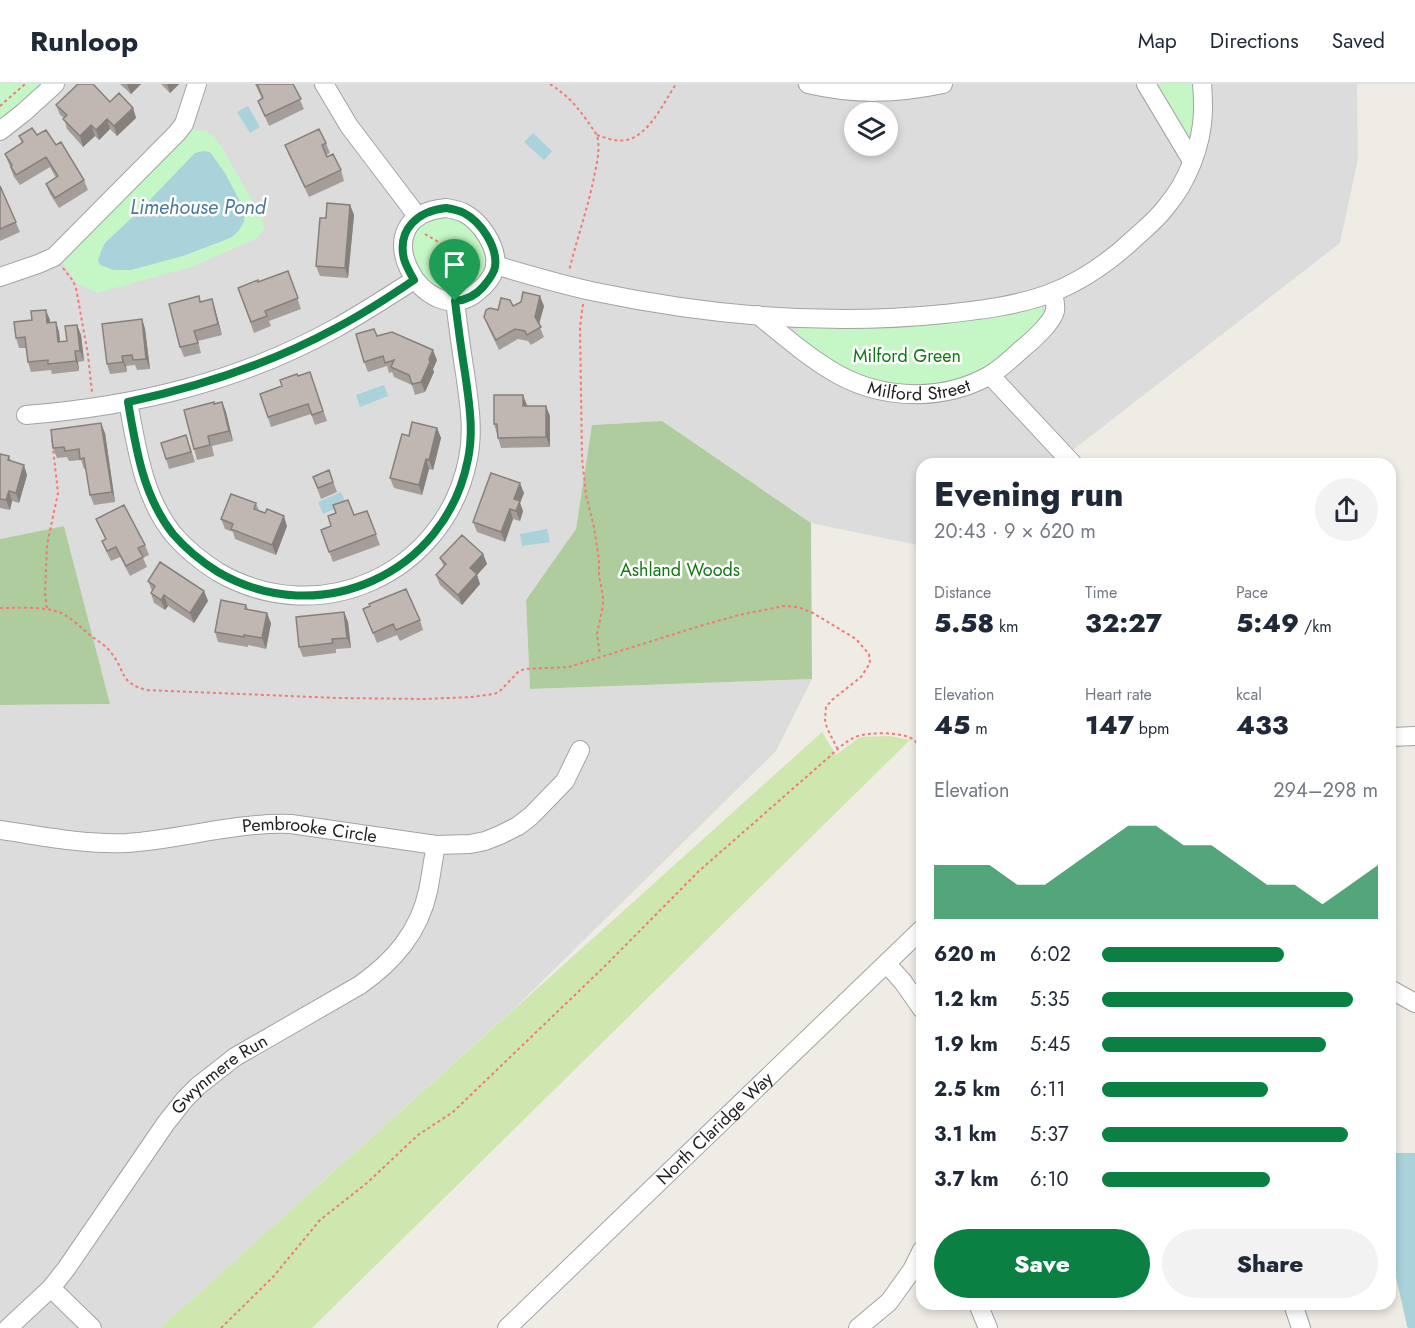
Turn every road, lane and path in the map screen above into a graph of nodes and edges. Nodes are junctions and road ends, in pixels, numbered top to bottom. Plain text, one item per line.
1 (25, 84) edge
2 (55, 84) edge
3 (197, 84) edge
4 (324, 84) edge
5 (550, 84) edge
6 (676, 84) edge
7 (808, 84) edge
8 (943, 84) edge
9 (1146, 84) edge
10 (1202, 84) edge
11 (0, 106) edge
12 (0, 131) edge
13 (597, 135) junction
14 (1192, 161) junction
15 (420, 224) junction
16 (445, 249) junction
17 (54, 256) junction
18 (453, 258) junction
19 (495, 265) junction
20 (569, 272) dead end
21 (0, 277) edge
22 (414, 280) junction
23 (1053, 292) junction
24 (459, 295) junction
25 (583, 302) dead end
26 (758, 315) junction
27 (990, 375) junction
28 (92, 395) dead end
29 (128, 402) junction
30 (26, 415) dead end
31 (51, 430) edge
32 (1067, 458) edge
33 (0, 608) edge
34 (47, 608) junction
35 (600, 656) junction
36 (1396, 736) edge
37 (1415, 736) edge
38 (916, 742) edge
39 (837, 748) junction
40 (580, 750) dead end
41 (0, 830) edge
42 (436, 845) junction
43 (916, 935) edge
44 (887, 964) junction
45 (1396, 992) edge
46 (916, 1000) edge
47 (1415, 1003) edge
48 (916, 1262) edge
49 (51, 1287) junction
50 (980, 1310) edge
51 (1295, 1310) edge
52 (8, 1328) edge
53 (92, 1328) edge
54 (222, 1328) edge
55 (507, 1328) edge
56 (858, 1328) edge
57 (988, 1328) edge
58 (1301, 1328) edge

1 - 11 path
2 - 12 street
3 - 17 street
4 - 15 street
5 - 13 path
6 - 13 path
7 - 8 street
9 - 14 street
10 - 14 street
13 - 20 path
14 - 23 street
15 - 16 path
15 - 19 street
15 - 22 street
16 - 18 path
16 - 18 path
17 - 21 street
17 - 28 path
18 - 24 path
19 - 24 street
19 - 26 street
22 - 24 street
22 - 29 street
23 - 26 street
23 - 27 street, Milford Street
24 - 29 street
25 - 35 path
26 - 27 street, Milford Street
27 - 32 street
29 - 30 street
31 - 34 path
33 - 34 path
34 - 35 path
35 - 39 path
36 - 37 street
38 - 39 path
39 - 54 path
40 - 42 street, Pembrooke Circle
41 - 42 street, Pembrooke Circle
42 - 49 street, Gwynmere Run
43 - 44 street, North Claridge Way
44 - 46 street
44 - 55 street, North Claridge Way
45 - 47 street
48 - 56 street
49 - 52 street, Gwynmere Run
49 - 53 street
50 - 57 street
51 - 58 street

